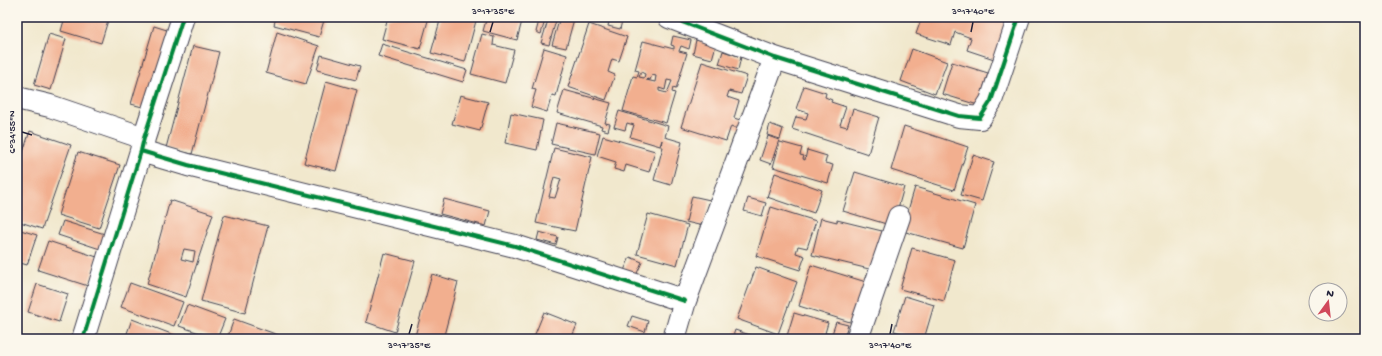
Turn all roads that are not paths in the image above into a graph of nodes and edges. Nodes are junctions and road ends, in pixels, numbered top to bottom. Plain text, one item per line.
1 (183, 17) edge
2 (669, 17) edge
3 (1019, 17) edge
4 (775, 58) junction
5 (17, 98) edge
6 (142, 145) junction
7 (898, 217) dead end
8 (685, 301) junction
9 (83, 339) edge
10 (674, 339) edge
11 (857, 339) edge

1 - 6 street
2 - 4 street
3 - 4 street
4 - 8 street
5 - 6 street
6 - 8 street
6 - 9 street
7 - 11 street
8 - 10 street

